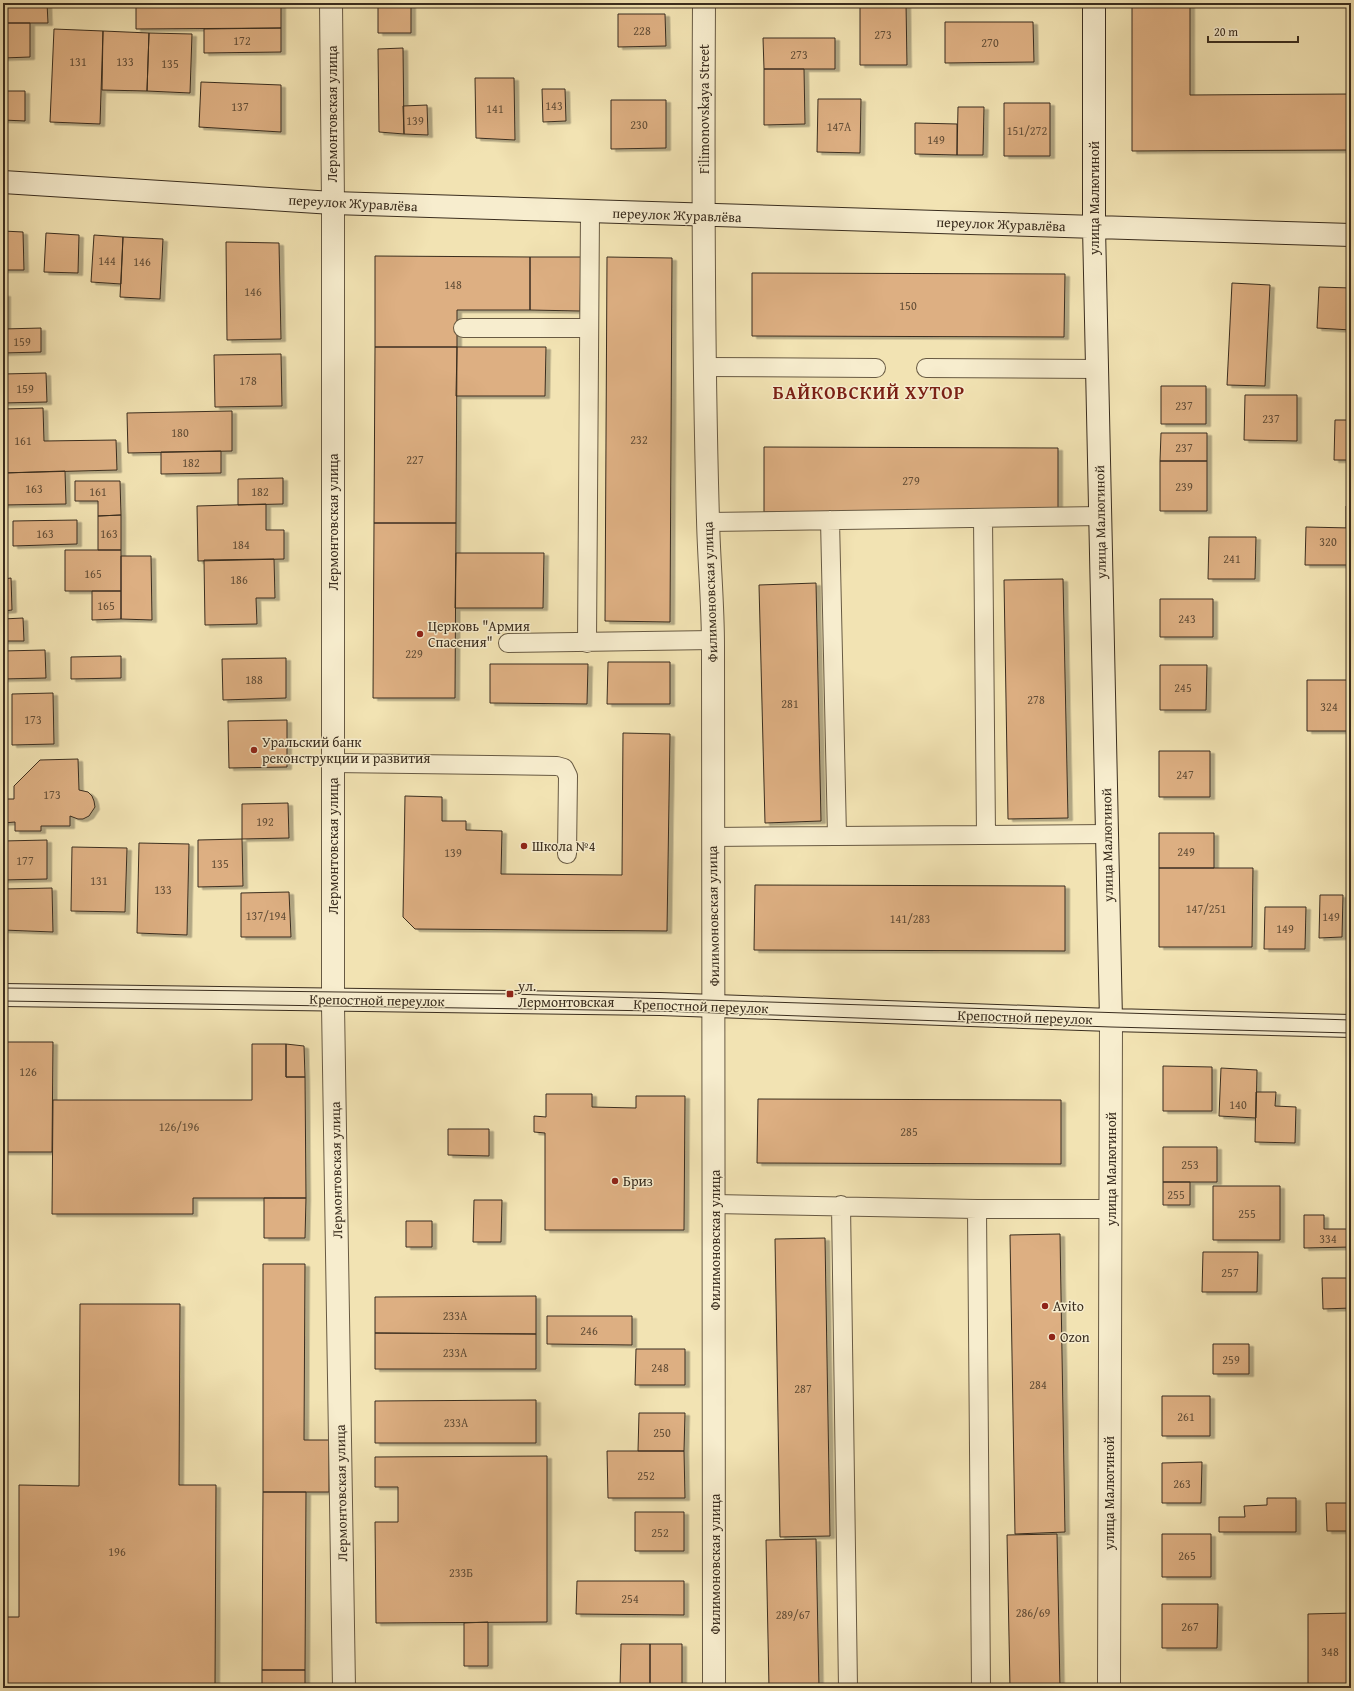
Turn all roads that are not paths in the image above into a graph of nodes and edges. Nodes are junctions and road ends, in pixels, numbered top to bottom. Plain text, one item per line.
1 (332, 3) edge
2 (704, 3) edge
3 (1094, 3) edge
4 (3, 182) edge
5 (333, 203) junction
6 (590, 212) junction
7 (703, 216) junction
8 (1094, 227) junction
9 (1351, 235) edge
10 (463, 328) dead end
11 (589, 328) junction
12 (705, 367) junction
13 (876, 368) dead end
14 (926, 368) dead end
15 (1097, 368) junction
16 (1100, 516) junction
17 (983, 518) junction
18 (830, 520) junction
19 (708, 522) junction
20 (713, 640) junction
21 (508, 643) dead end
22 (587, 643) junction
23 (333, 763) junction
24 (1107, 834) junction
25 (986, 835) junction
26 (837, 836) junction
27 (712, 837) junction
28 (567, 854) dead end
29 (3, 995) edge
30 (333, 995) junction
31 (715, 1006) junction
32 (1111, 1020) junction
33 (1351, 1026) edge
34 (715, 1204) junction
35 (841, 1205) junction
36 (977, 1209) junction
37 (1110, 1209) junction
38 (344, 1688) edge
39 (714, 1688) edge
40 (848, 1688) edge
41 (981, 1688) edge
42 (1109, 1688) edge

1 - 5 street, Лермонтовская улица
2 - 7 street, Filimonovskaya Street
3 - 8 street, улица Малюгиной
4 - 5 street, переулок Журавлёва
5 - 6 street, переулок Журавлёва
5 - 23 street, Лермонтовская улица
6 - 7 street, переулок Журавлёва
6 - 11 lane
7 - 8 street, переулок Журавлёва
7 - 12 street, Филимоновская улица
8 - 9 street, переулок Журавлёва
8 - 15 street, улица Малюгиной
10 - 11 lane
11 - 22 lane
12 - 13 lane
12 - 19 street, Филимоновская улица
14 - 15 lane
15 - 16 street, улица Малюгиной
16 - 17 lane
16 - 24 street, улица Малюгиной
17 - 18 lane
17 - 25 lane
18 - 19 lane
18 - 26 lane
19 - 20 street, Филимоновская улица
20 - 22 lane
20 - 27 street, Филимоновская улица
21 - 22 lane
23 - 28 lane
23 - 30 street, Лермонтовская улица
24 - 25 lane
24 - 32 street, улица Малюгиной
25 - 26 lane
26 - 27 lane
27 - 31 street, Филимоновская улица
29 - 30 street, Крепостной переулок
30 - 31 street, Крепостной переулок
30 - 38 street, Лермонтовская улица
31 - 32 street, Крепостной переулок
31 - 34 street, Филимоновская улица
32 - 33 street, Крепостной переулок
32 - 37 street, улица Малюгиной
34 - 35 lane
34 - 39 street, Филимоновская улица
35 - 36 lane
35 - 40 lane
36 - 37 lane
36 - 41 lane
37 - 42 street, улица Малюгиной

